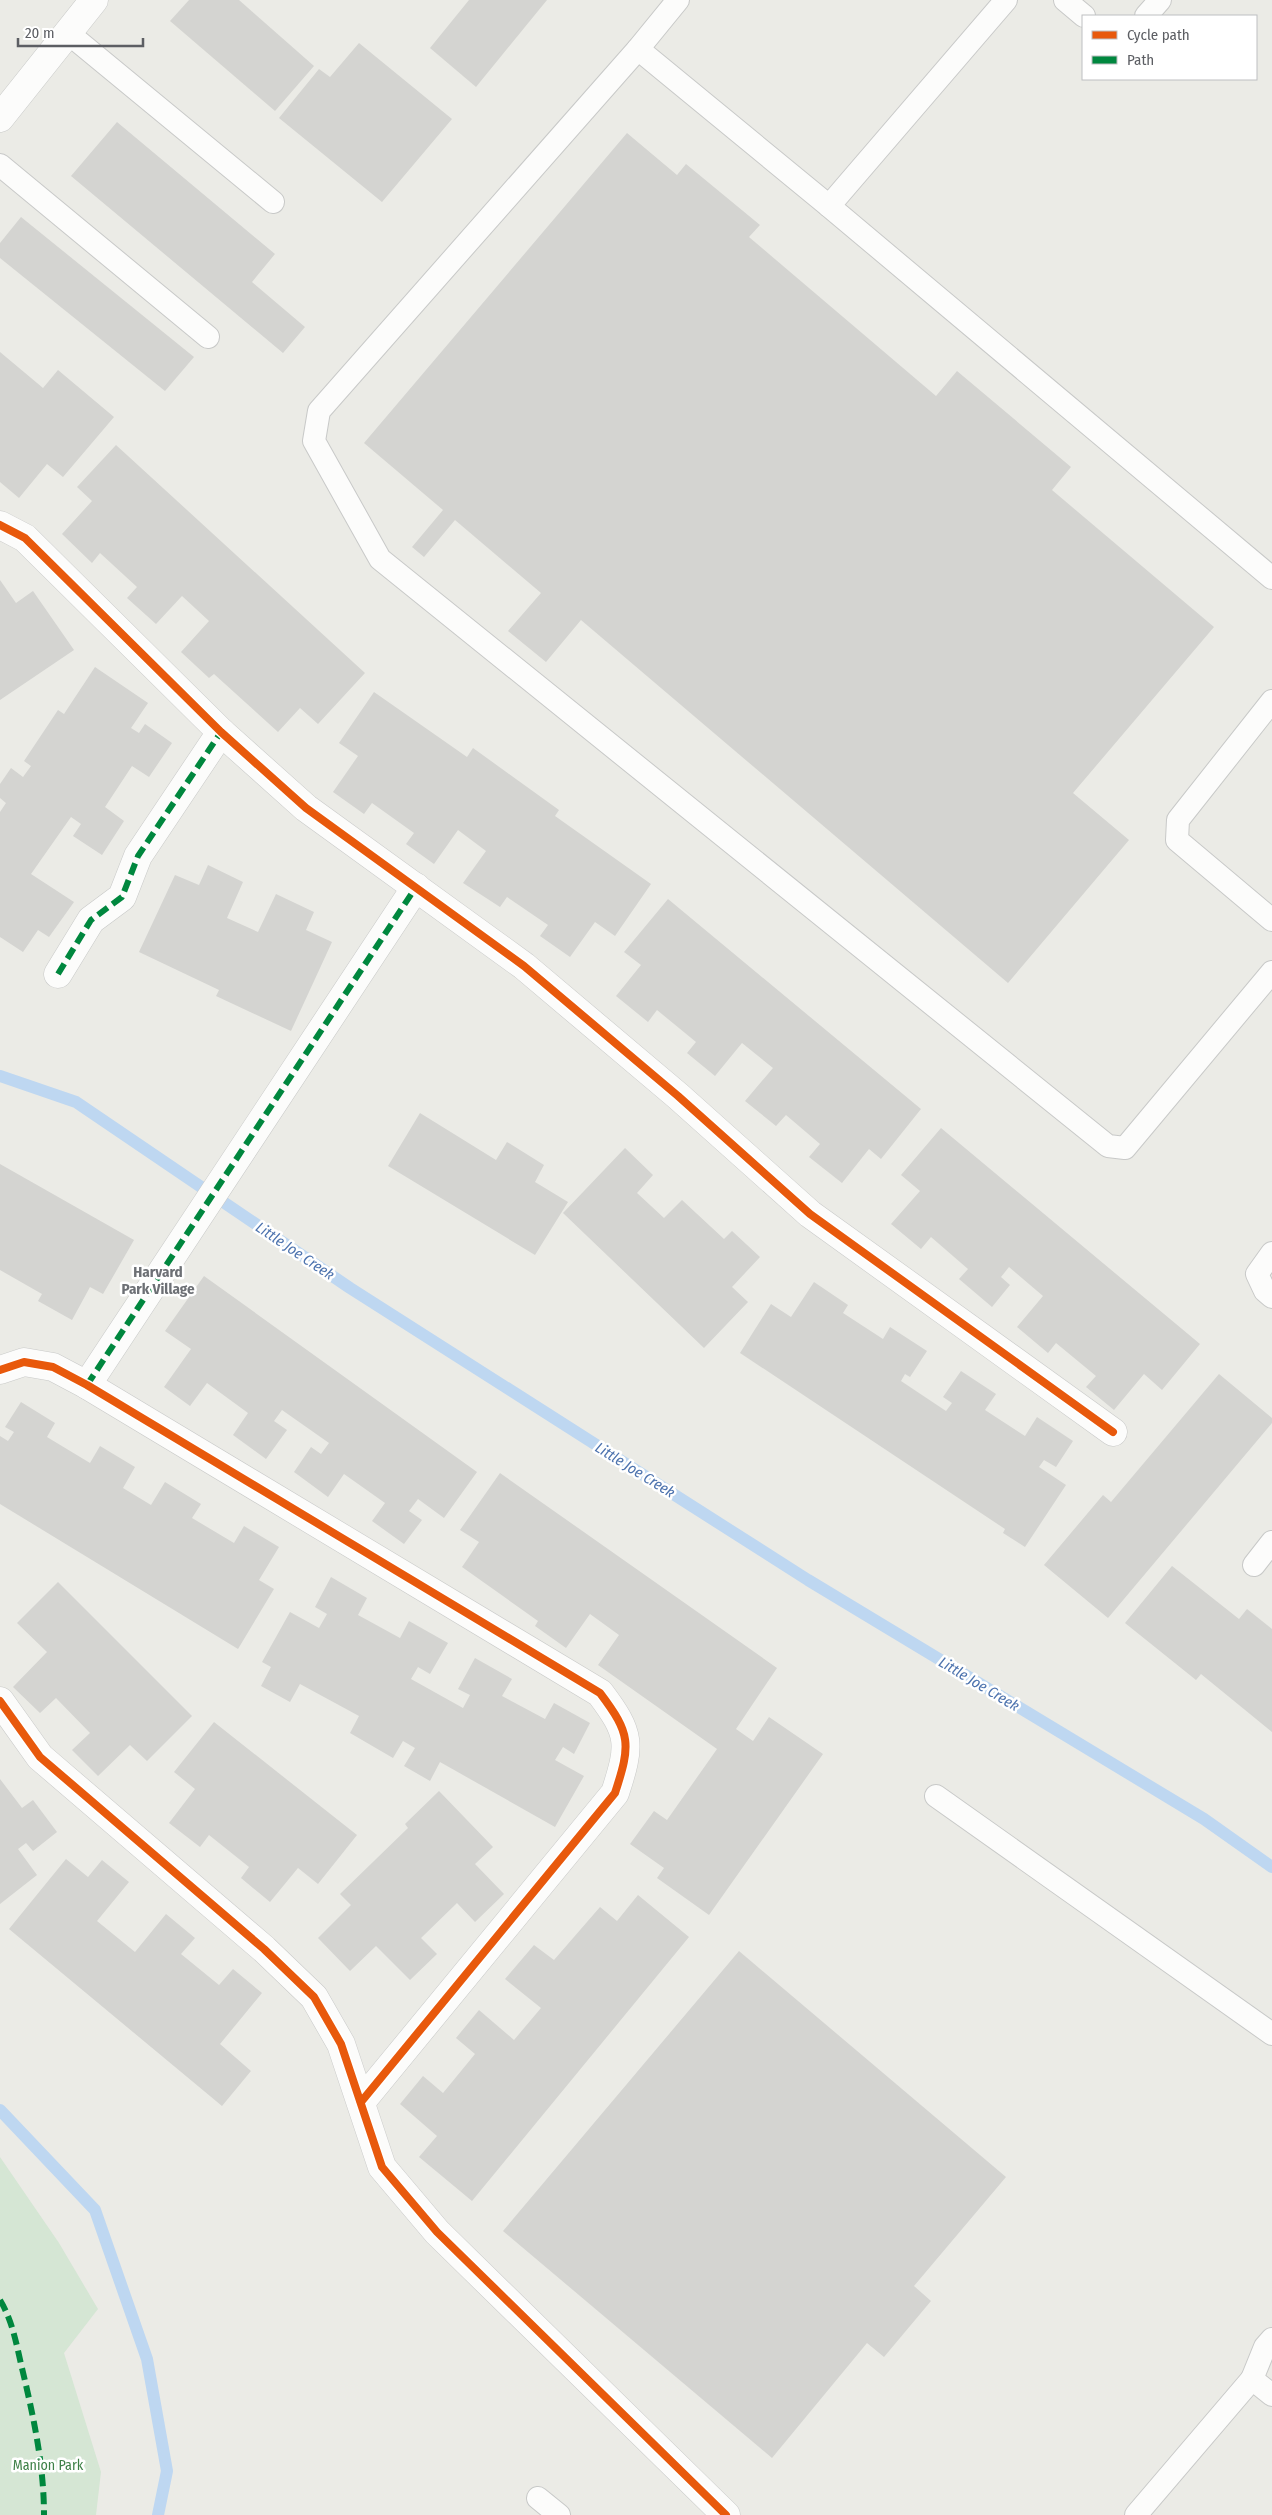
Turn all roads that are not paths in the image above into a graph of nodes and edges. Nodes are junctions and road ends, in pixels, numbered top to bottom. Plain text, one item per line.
1 (94, 0) edge
2 (678, 0) edge
3 (1006, 0) edge
4 (1065, 0) edge
5 (1160, 0) edge
6 (1083, 15) edge
7 (1147, 15) edge
8 (68, 32) junction
9 (638, 49) junction
10 (0, 118) edge
11 (0, 165) edge
12 (273, 202) dead end
13 (828, 206) junction
14 (208, 337) dead end
15 (0, 526) edge
16 (1268, 565) edge
17 (1272, 701) edge
18 (221, 732) junction
19 (416, 887) junction
20 (1272, 920) edge
21 (1272, 972) edge
22 (58, 974) dead end
23 (1272, 1253) edge
24 (1272, 1297) edge
25 (0, 1370) edge
26 (87, 1385) junction
27 (1113, 1432) dead end
28 (1272, 1542) edge
29 (1254, 1565) dead end
30 (0, 1701) edge
31 (936, 1796) dead end
32 (1272, 2034) edge
33 (361, 2102) junction
34 (1272, 2339) edge
35 (1252, 2379) junction
36 (1272, 2395) edge
37 (538, 2498) dead end
38 (559, 2515) edge
39 (726, 2515) edge
40 (1136, 2515) edge

1 - 8 street
2 - 9 lane
3 - 13 lane
4 - 6 lane
5 - 7 lane
8 - 10 street
8 - 12 lane
9 - 13 lane
9 - 21 lane
11 - 14 lane
13 - 16 lane
15 - 18 street
17 - 20 lane
18 - 19 street
18 - 22 street
19 - 26 street
19 - 27 street
23 - 24 lane
25 - 26 street
26 - 33 street
28 - 29 lane
30 - 33 street
31 - 32 lane
33 - 39 street
34 - 35 lane
35 - 36 lane
35 - 40 lane
37 - 38 lane

